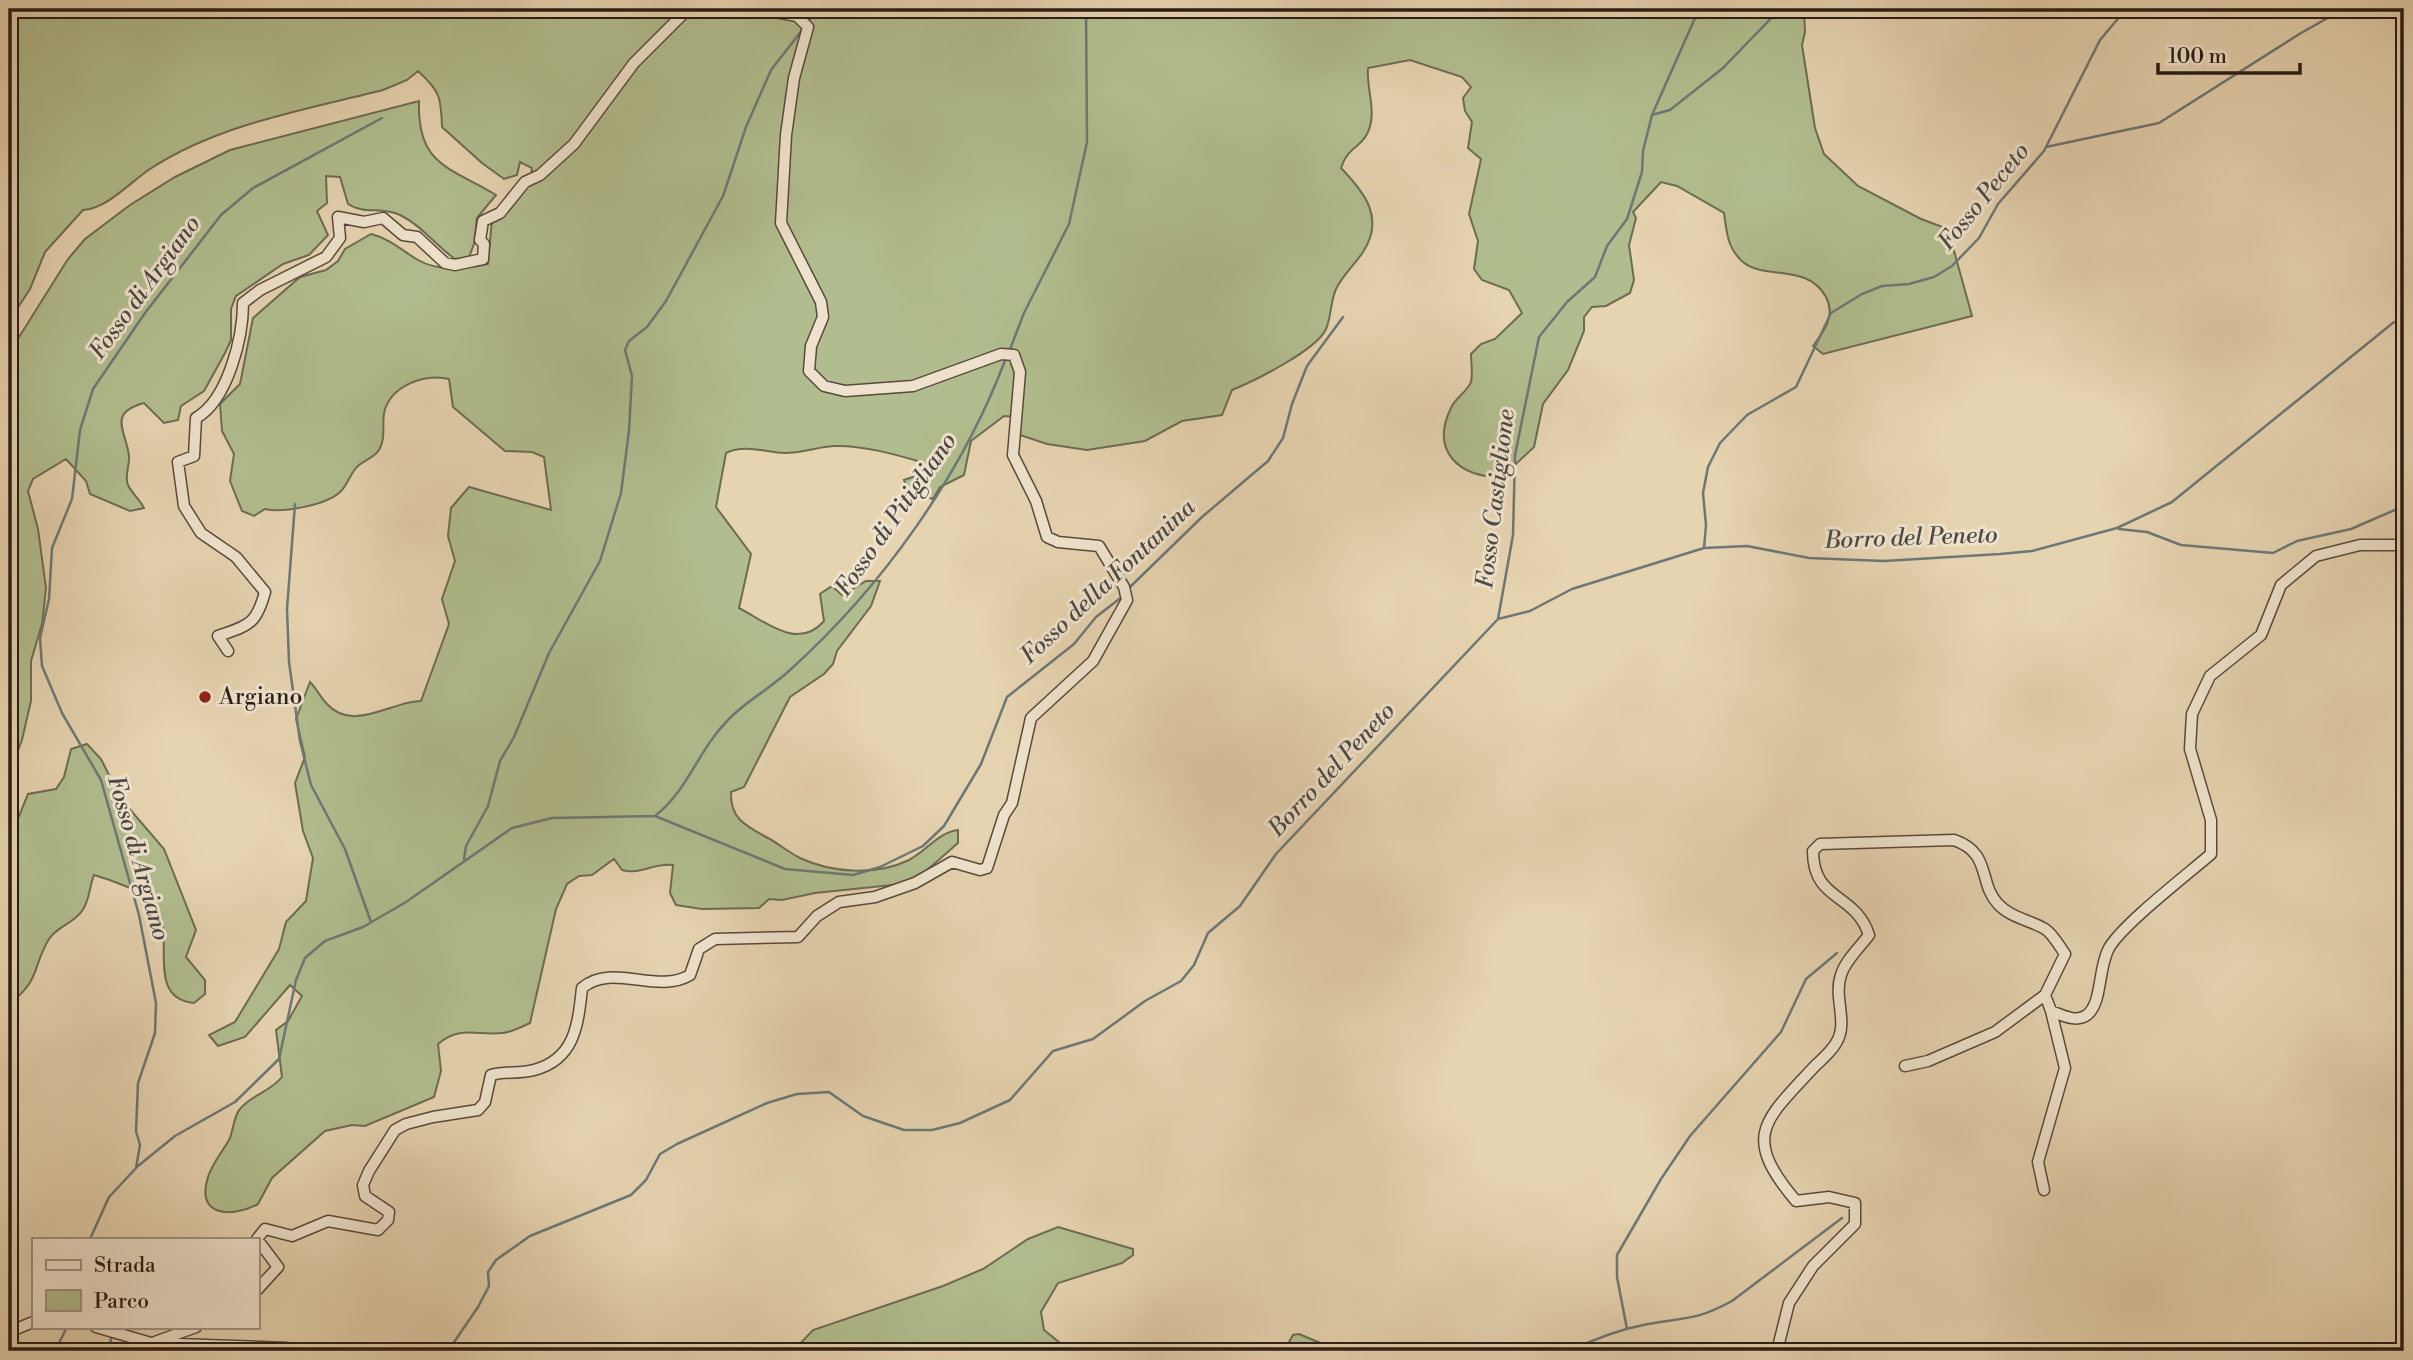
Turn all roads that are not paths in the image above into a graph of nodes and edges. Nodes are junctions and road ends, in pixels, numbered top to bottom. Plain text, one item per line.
1 (688, 9) edge
2 (759, 9) edge
3 (2395, 545) dead end
4 (228, 652) dead end
5 (2045, 995) junction
6 (2051, 1011) junction
7 (1905, 1066) dead end
8 (2044, 1190) dead end
9 (257, 1238) edge
10 (259, 1241) edge
11 (259, 1288) edge
12 (32, 1322) edge
13 (99, 1328) edge
14 (193, 1328) edge
15 (9, 1332) edge
16 (151, 1343) junction
17 (300, 1351) edge
18 (1777, 1351) edge

1 - 4 street
2 - 9 street
3 - 6 street
5 - 6 street
5 - 7 street
5 - 18 street
6 - 8 street
10 - 11 street
12 - 15 street
13 - 16 street
14 - 16 street
16 - 17 street

